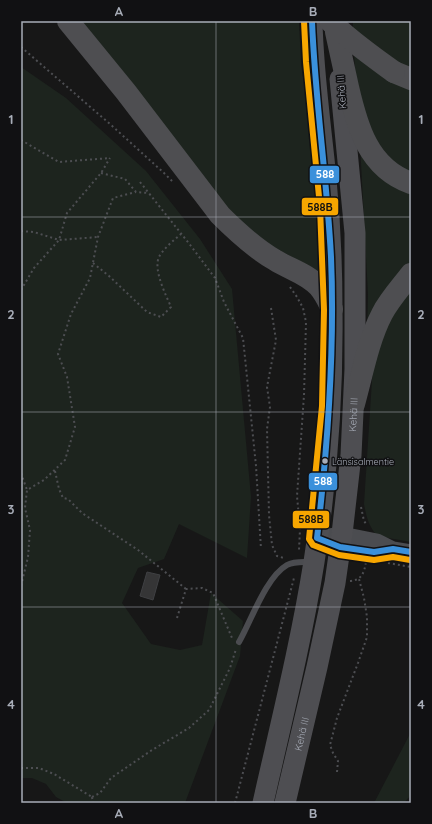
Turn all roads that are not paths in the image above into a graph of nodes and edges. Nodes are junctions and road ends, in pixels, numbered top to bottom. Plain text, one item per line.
1 (68, 21) edge
2 (312, 21) edge
3 (334, 25) edge
4 (403, 75) edge
5 (411, 183) edge
6 (411, 274) edge
7 (332, 309) junction
8 (354, 404) junction
9 (317, 538) junction
10 (341, 540) junction
11 (393, 549) junction
12 (411, 552) edge
13 (303, 565) junction
14 (238, 644) road end
15 (263, 803) edge
16 (285, 803) edge

1 - 7 highway
2 - 7 highway
3 - 4 highway, bridge
3 - 5 highway
3 - 8 highway, Kehä III
6 - 8 highway
7 - 9 highway
8 - 10 highway, Kehä III
9 - 10 street
9 - 13 highway
10 - 11 street
10 - 11 street
10 - 16 highway, Kehä III
11 - 12 street
13 - 14 lane
13 - 15 highway

